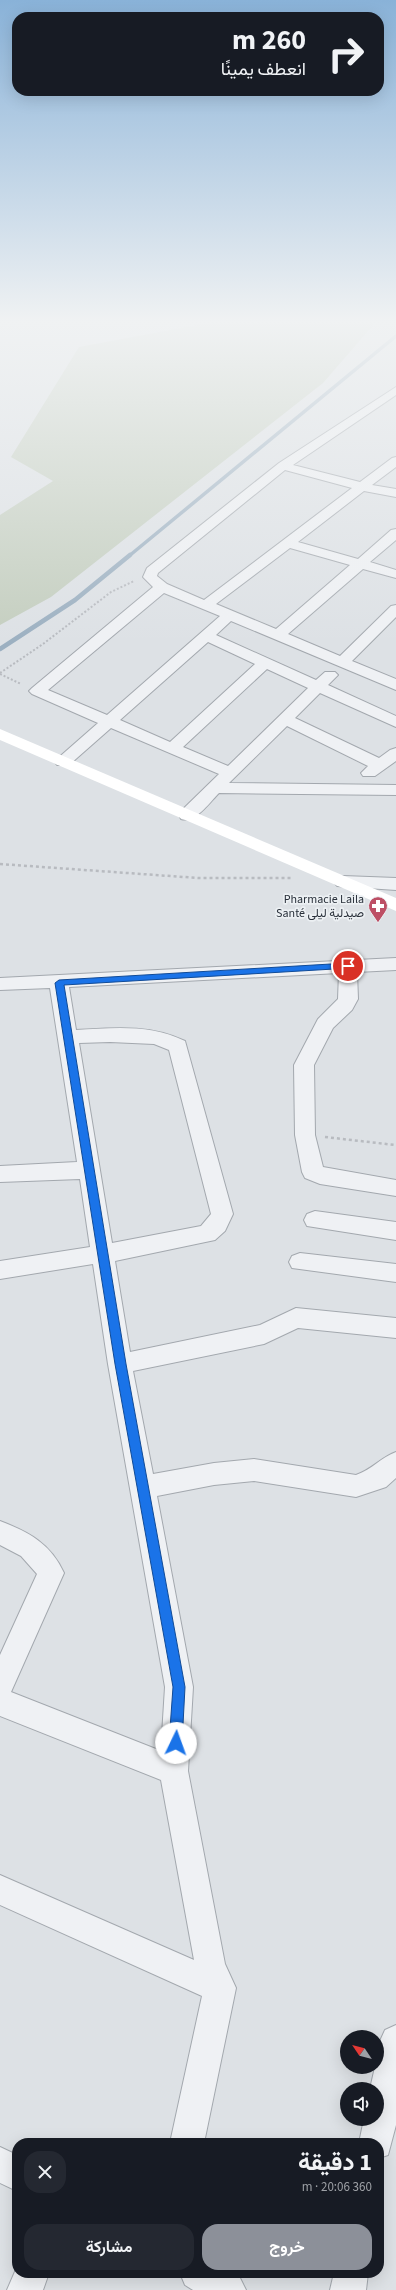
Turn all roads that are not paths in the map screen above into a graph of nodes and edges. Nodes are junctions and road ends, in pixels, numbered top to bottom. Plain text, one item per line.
1 (337, 430) edge
2 (396, 461) edge
3 (283, 466) junction
4 (362, 487) junction
5 (396, 493) edge
6 (396, 533) edge
7 (287, 544) junction
8 (359, 564) junction
9 (396, 574) edge
10 (162, 587) junction
11 (206, 605) junction
12 (396, 609) edge
13 (230, 615) junction
14 (278, 635) junction
15 (206, 636) junction
16 (342, 662) junction
17 (265, 663) junction
18 (330, 676) dead end
19 (396, 685) edge
20 (317, 687) junction
21 (284, 719) junction
22 (109, 721) junction
23 (396, 722) edge
24 (0, 734) edge
25 (172, 748) junction
26 (396, 753) edge
27 (63, 762) junction
28 (380, 765) junction
29 (230, 773) junction
30 (214, 788) junction
31 (348, 788) junction
32 (396, 790) edge
33 (186, 815) junction
34 (343, 882) junction
35 (396, 884) edge
36 (396, 905) edge
37 (396, 964) edge
38 (348, 966) junction
39 (59, 983) junction
40 (0, 984) edge
41 (69, 1037) junction
42 (90, 1170) junction
43 (0, 1174) edge
44 (396, 1188) edge
45 (314, 1220) dead end
46 (396, 1231) edge
47 (102, 1254) junction
48 (300, 1262) dead end
49 (0, 1270) edge
50 (396, 1273) edge
51 (396, 1328) edge
52 (120, 1364) junction
53 (396, 1463) edge
54 (142, 1487) junction
55 (0, 1533) edge
56 (0, 1686) edge
57 (0, 1702) edge
58 (174, 1771) junction
59 (0, 1890) edge
60 (220, 1988) junction
61 (396, 2041) edge
62 (188, 2138) edge
63 (377, 2138) edge
64 (0, 2164) edge
65 (12, 2171) edge
66 (30, 2278) edge
67 (206, 2278) edge
68 (350, 2278) edge
69 (25, 2290) edge
70 (228, 2290) edge
71 (348, 2290) edge

1 - 3 street
2 - 4 street
3 - 4 street
3 - 10 street
4 - 5 street
4 - 7 street
6 - 8 street
7 - 8 street
7 - 11 street
8 - 9 street
8 - 14 street
10 - 11 street
10 - 22 street
11 - 13 street
12 - 16 street
13 - 14 street
13 - 15 street
14 - 16 street
15 - 17 street
15 - 22 street
16 - 19 street
17 - 20 street
17 - 25 street
18 - 20 street
20 - 21 street
20 - 23 street
21 - 28 street
21 - 29 street
22 - 25 street
22 - 27 street
24 - 27 street
25 - 29 street
26 - 28 street
27 - 33 street
28 - 31 street
29 - 30 street
30 - 31 street
30 - 33 street
31 - 32 street
33 - 34 street
34 - 35 street
34 - 36 street
37 - 38 street
38 - 39 street
38 - 44 street
39 - 40 street
39 - 41 street
41 - 42 street
41 - 47 street
42 - 43 street
42 - 47 street
45 - 46 street
47 - 49 street
47 - 52 street
48 - 50 street
51 - 52 street
52 - 54 street
53 - 54 street
54 - 58 street
55 - 56 street
57 - 58 street
58 - 60 street
59 - 60 street
60 - 62 street
61 - 63 street
64 - 65 street
66 - 69 street
67 - 70 street
68 - 71 street

